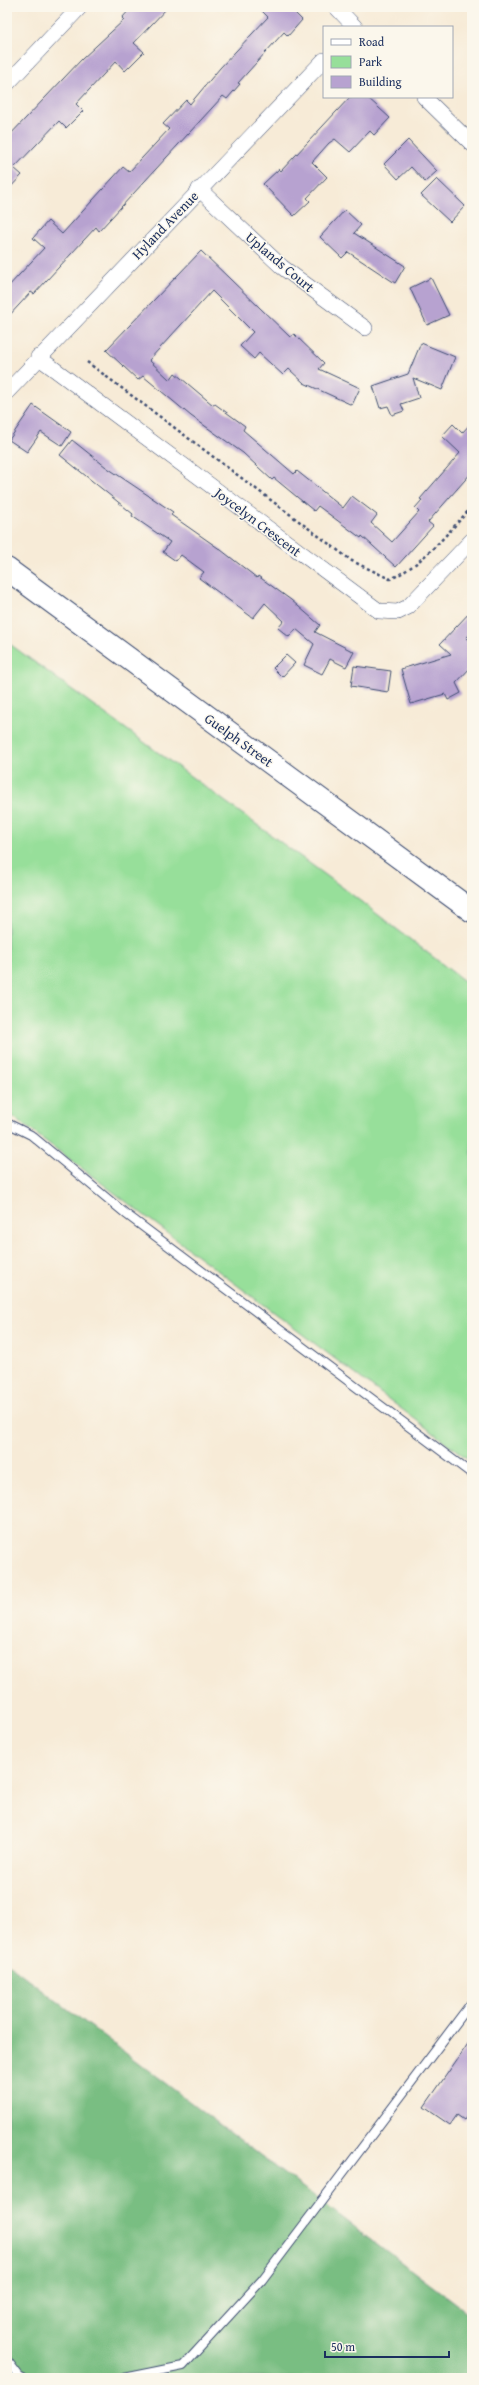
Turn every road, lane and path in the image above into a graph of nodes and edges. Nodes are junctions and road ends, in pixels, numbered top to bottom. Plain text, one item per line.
1 (80, 7) edge
2 (336, 7) edge
3 (354, 26) edge
4 (323, 61) edge
5 (7, 84) edge
6 (425, 98) edge
7 (472, 144) edge
8 (199, 189) junction
9 (365, 328) dead end
10 (38, 358) junction
11 (87, 362) dead end
12 (7, 392) edge
13 (472, 507) edge
14 (472, 540) edge
15 (7, 569) edge
16 (472, 910) edge
17 (7, 1123) edge
18 (472, 1474) edge
19 (472, 2002) edge
20 (7, 2360) edge
21 (23, 2378) edge
22 (124, 2378) edge

1 - 5 street
2 - 3 street
4 - 8 street, Hyland Avenue
6 - 7 street
8 - 9 street, Uplands Court
8 - 10 street, Hyland Avenue
10 - 12 street, Hyland Avenue
10 - 14 street, Joycelyn Crescent
11 - 13 path
15 - 16 main road, Guelph Street
17 - 18 lane
19 - 22 lane
20 - 21 lane

